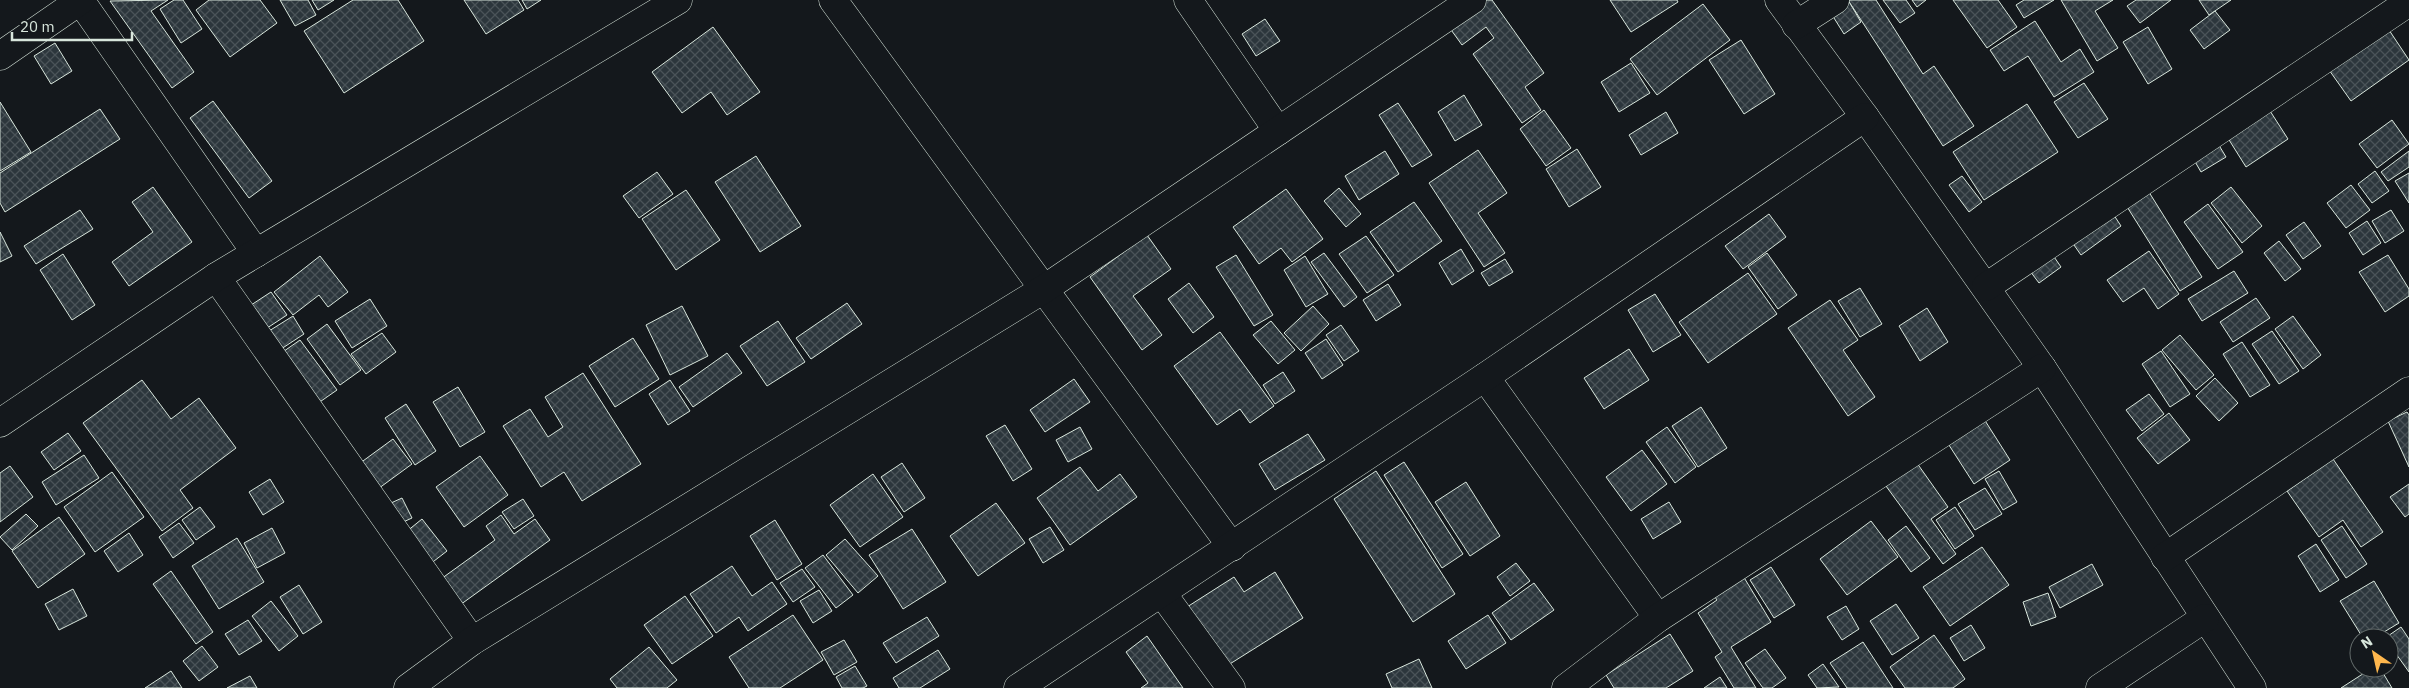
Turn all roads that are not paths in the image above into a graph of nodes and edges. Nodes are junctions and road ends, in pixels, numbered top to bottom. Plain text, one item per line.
1 (80, 0) edge
2 (678, 0) edge
3 (833, 0) edge
4 (1188, 0) edge
5 (1472, 0) edge
6 (1779, 0) edge
7 (1835, 0) edge
8 (2409, 2) edge
9 (1796, 25) junction
10 (0, 56) edge
11 (1865, 117) junction
12 (1278, 131) junction
13 (256, 253) junction
14 (216, 277) junction
15 (1986, 287) junction
16 (1044, 289) junction
17 (2042, 368) junction
18 (1485, 377) junction
19 (2409, 391) edge
20 (0, 423) edge
21 (1232, 547) junction
22 (2165, 557) junction
23 (1162, 594) junction
24 (1658, 618) junction
25 (2205, 618) junction
26 (472, 640) junction
27 (408, 688) edge
28 (1018, 688) edge
29 (1231, 688) edge
30 (1566, 688) edge
31 (2100, 688) edge
32 (2252, 688) edge

1 - 10 street
1 - 13 street
2 - 13 street
3 - 16 street
4 - 12 street
5 - 12 street
6 - 9 street
7 - 9 street
8 - 15 street
9 - 11 street
11 - 15 street
11 - 18 street
12 - 16 street
13 - 14 street
14 - 20 street
14 - 26 street
15 - 17 street
16 - 21 street
16 - 26 street
17 - 22 street
17 - 24 street
18 - 21 street
18 - 24 street
19 - 22 street
21 - 23 street
22 - 25 street
23 - 28 street
23 - 29 street
24 - 30 street
25 - 31 street
25 - 32 street
26 - 27 street

